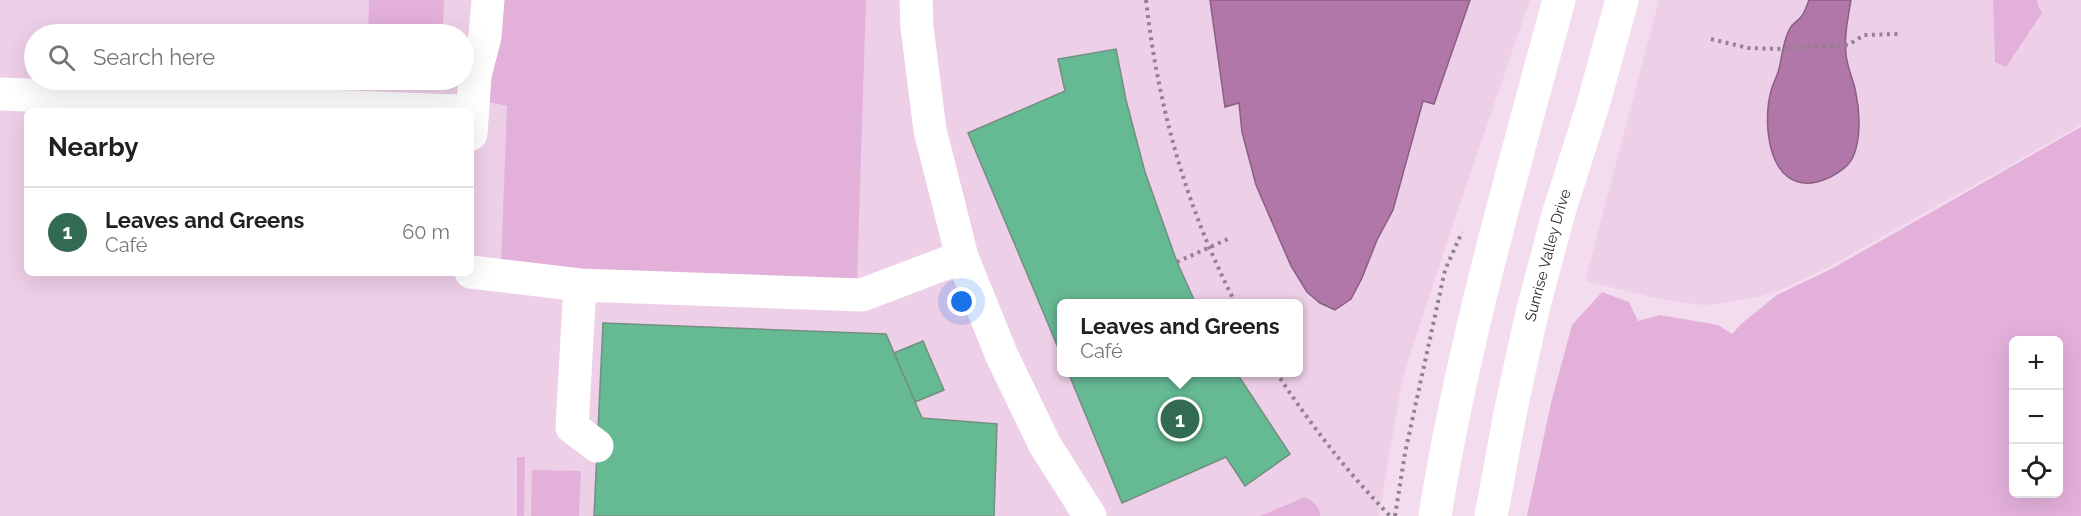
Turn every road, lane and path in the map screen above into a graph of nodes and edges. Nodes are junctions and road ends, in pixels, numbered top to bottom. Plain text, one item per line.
1 (488, 0) edge
2 (916, 0) edge
3 (1146, 0) edge
4 (1559, 0) edge
5 (1622, 0) edge
6 (1900, 34) dead end
7 (1711, 39) dead end
8 (474, 82) edge
9 (473, 90) edge
10 (0, 94) edge
11 (285, 108) edge
12 (470, 108) edge
13 (1228, 239) dead end
14 (1210, 247) junction
15 (962, 257) junction
16 (1177, 262) dead end
17 (474, 272) edge
18 (580, 285) junction
19 (1234, 299) edge
20 (1279, 377) edge
21 (597, 446) dead end
22 (1090, 516) edge
23 (1390, 516) edge
24 (1435, 516) edge
25 (1491, 516) edge

1 - 8 main road
2 - 15 main road
3 - 14 path
4 - 24 main road
5 - 25 main road, Sunrise Valley Drive
6 - 7 path
9 - 12 main road
10 - 11 main road
13 - 14 path
14 - 16 path
14 - 19 path
15 - 18 main road
15 - 22 main road
17 - 18 main road
18 - 21 main road
20 - 23 path

